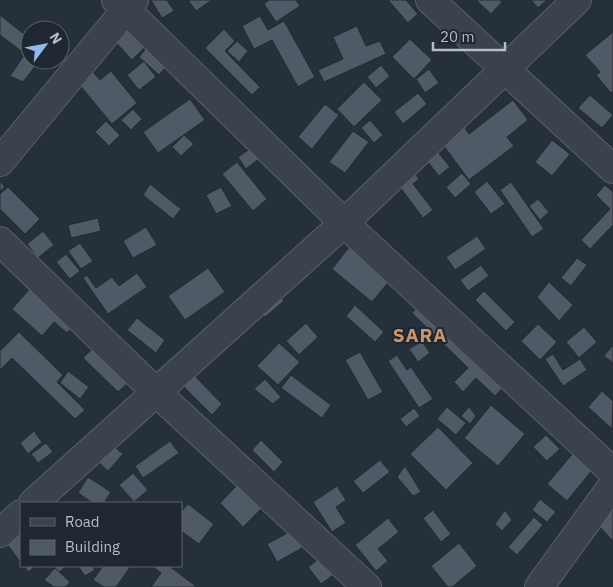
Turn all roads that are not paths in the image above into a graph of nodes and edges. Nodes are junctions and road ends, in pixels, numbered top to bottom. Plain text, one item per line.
1 (430, 0) edge
2 (578, 0) edge
3 (126, 3) edge
4 (506, 70) junction
5 (0, 162) edge
6 (613, 170) edge
7 (344, 223) junction
8 (0, 241) edge
9 (157, 392) junction
10 (613, 472) edge
11 (613, 485) edge
12 (34, 502) edge
13 (20, 515) edge
14 (0, 533) edge
15 (367, 587) edge
16 (539, 587) edge

1 - 4 street
2 - 4 street
3 - 5 street
3 - 7 street
4 - 6 street
4 - 7 street
7 - 9 street
7 - 10 street
8 - 9 street
9 - 12 street
9 - 15 street
11 - 16 street
13 - 14 street

